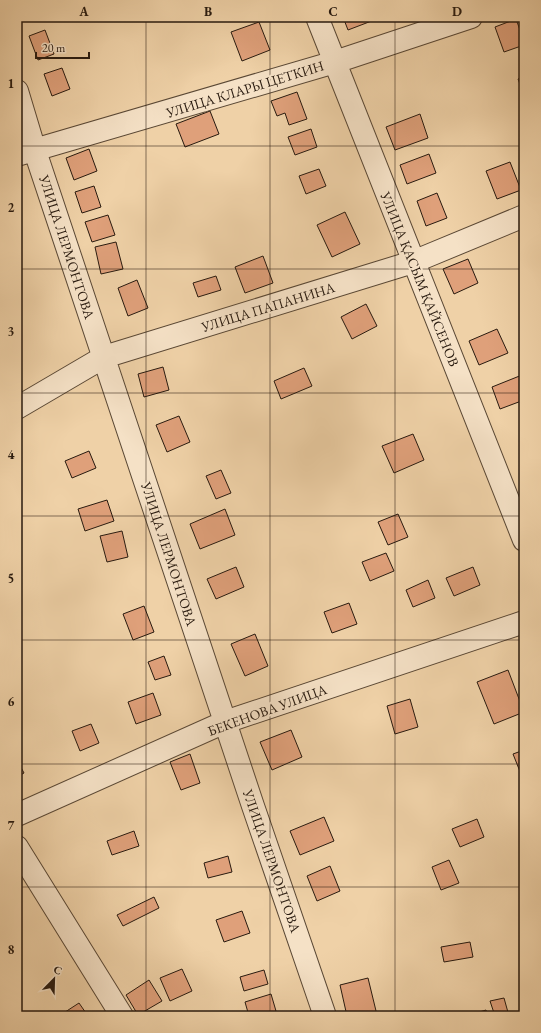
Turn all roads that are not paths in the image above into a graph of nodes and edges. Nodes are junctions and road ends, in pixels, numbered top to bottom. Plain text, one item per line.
1 (317, 17) edge
2 (471, 17) edge
3 (335, 62) junction
4 (17, 91) edge
5 (26, 153) edge
6 (524, 216) edge
7 (413, 262) junction
8 (104, 358) junction
9 (17, 408) edge
10 (524, 540) edge
11 (524, 622) edge
12 (225, 722) junction
13 (17, 815) edge
14 (17, 847) edge
15 (122, 1016) edge
16 (325, 1016) edge

1 - 3 street, УЛИЦА ҚАСЫМ ҚАЙСЕНОВ
2 - 3 street, УЛИЦА КЛАРЫ ЦЕТКИН
3 - 5 street, УЛИЦА КЛАРЫ ЦЕТКИН
3 - 7 street, УЛИЦА ҚАСЫМ ҚАЙСЕНОВ
4 - 5 street, УЛИЦА ЛЕРМОНТОВА
5 - 8 street, УЛИЦА ЛЕРМОНТОВА
6 - 7 street, УЛИЦА ПАПАНИНА
7 - 8 street, УЛИЦА ПАПАНИНА
7 - 10 street, УЛИЦА ҚАСЫМ ҚАЙСЕНОВ
8 - 9 street, УЛИЦА ПАПАНИНА
8 - 12 street, УЛИЦА ЛЕРМОНТОВА
11 - 12 street, БЕКЕНОВА УЛИЦА
12 - 13 street, БЕКЕНОВА УЛИЦА
12 - 16 street, УЛИЦА ЛЕРМОНТОВА
14 - 15 street

